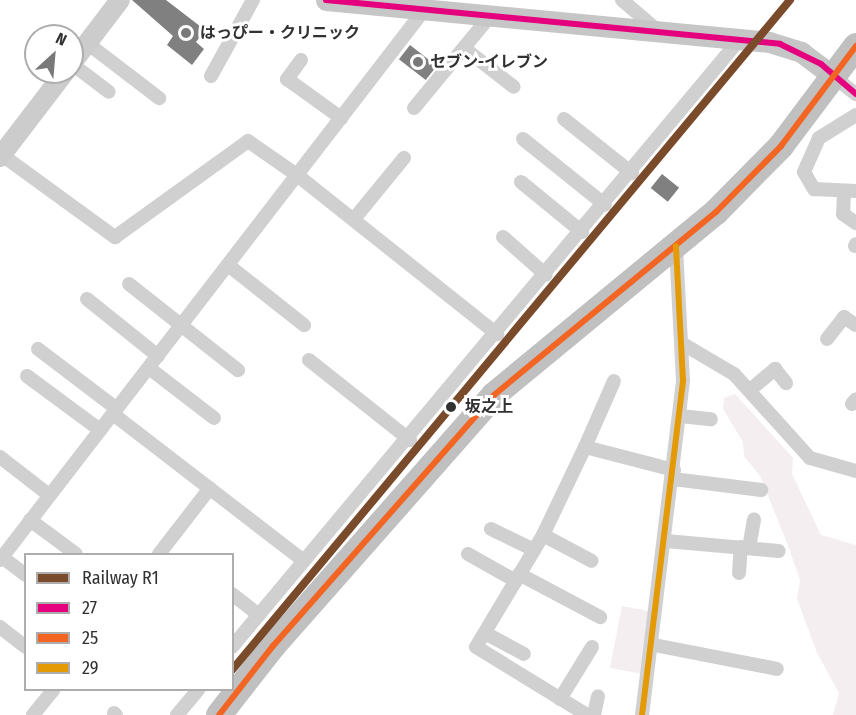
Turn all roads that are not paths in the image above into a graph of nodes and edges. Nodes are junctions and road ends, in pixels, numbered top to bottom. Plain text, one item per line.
1 (120, 0) edge
2 (253, 0) edge
3 (326, 0) edge
4 (622, 0) edge
5 (356, 2) edge
6 (423, 10) junction
7 (490, 16) junction
8 (659, 32) junction
9 (739, 40) junction
10 (87, 43) junction
11 (856, 46) edge
12 (84, 47) edge
13 (464, 48) junction
14 (301, 60) dead end
15 (84, 72) edge
16 (211, 76) dead end
17 (834, 77) junction
18 (55, 84) edge
19 (514, 87) dead end
20 (110, 92) dead end
21 (856, 94) edge
22 (159, 98) dead end
23 (414, 108) dead end
24 (856, 116) edge
25 (341, 118) junction
26 (564, 119) dead end
27 (523, 140) dead end
28 (2, 151) edge
29 (404, 158) dead end
30 (632, 173) junction
31 (297, 175) junction
32 (521, 182) dead end
33 (850, 191) edge
34 (605, 205) junction
35 (354, 219) junction
36 (856, 223) edge
37 (582, 232) junction
38 (503, 237) dead end
39 (676, 246) junction
40 (228, 265) junction
41 (546, 275) junction
42 (129, 284) dead end
43 (87, 299) dead end
44 (304, 325) dead end
45 (856, 325) edge
46 (181, 326) junction
47 (497, 334) junction
48 (827, 339) dead end
49 (684, 344) junction
50 (38, 350) dead end
51 (158, 356) junction
52 (309, 360) dead end
53 (149, 368) junction
54 (238, 370) dead end
55 (27, 376) dead end
56 (614, 381) dead end
57 (786, 383) dead end
58 (750, 390) junction
59 (115, 412) junction
60 (680, 416) junction
61 (214, 417) dead end
62 (711, 419) dead end
63 (100, 430) junction
64 (410, 440) junction
65 (585, 447) junction
66 (0, 457) edge
67 (855, 469) edge
68 (673, 474) junction
69 (210, 488) junction
70 (761, 490) dead end
71 (49, 495) junction
72 (754, 519) dead end
73 (30, 520) junction
74 (491, 529) dead end
75 (543, 535) junction
76 (666, 541) junction
77 (745, 548) junction
78 (534, 550) junction
79 (778, 551) dead end
80 (3, 552) edge
81 (73, 553) edge
82 (161, 553) edge
83 (468, 554) dead end
84 (304, 561) junction
85 (592, 561) dead end
86 (24, 573) edge
87 (739, 573) dead end
88 (517, 578) junction
89 (234, 596) edge
90 (260, 615) junction
91 (600, 617) dead end
92 (0, 627) edge
93 (485, 633) junction
94 (24, 645) edge
95 (234, 645) edge
96 (654, 645) junction
97 (592, 647) dead end
98 (524, 654) dead end
99 (777, 669) dead end
100 (52, 691) edge
101 (189, 692) edge
102 (598, 696) dead end
103 (560, 699) junction
104 (585, 714) edge
105 (33, 715) edge
106 (177, 715) edge
107 (219, 715) edge
108 (642, 715) edge

1 - 10 street
2 - 16 street
3 - 5 main road
4 - 8 street
5 - 6 main road
6 - 7 main road
6 - 25 street
7 - 8 main road
7 - 13 street
8 - 9 main road
9 - 17 main road
9 - 30 street
10 - 12 street
10 - 22 street
11 - 17 highway
13 - 19 street
13 - 23 street
14 - 25 street
15 - 20 street
17 - 21 street
17 - 39 highway
18 - 28 street
24 - 33 street
25 - 31 street
26 - 30 street
27 - 34 street
28 - 31 street
29 - 35 street
30 - 34 street
31 - 35 street
31 - 40 street
32 - 37 street
33 - 36 street
34 - 37 street
35 - 47 street
37 - 41 street
38 - 41 street
39 - 49 street
39 - 107 highway
40 - 44 street
40 - 46 street
41 - 47 street
42 - 46 street
43 - 51 street
45 - 48 street
46 - 51 street
46 - 54 street
47 - 64 street
49 - 58 street
49 - 60 street
50 - 59 street
51 - 53 street
52 - 64 street
53 - 59 street
53 - 61 street
55 - 63 street
56 - 65 street
57 - 58 street
58 - 67 street
59 - 63 street
59 - 69 street
60 - 62 street
60 - 68 street
63 - 71 street
64 - 84 street
65 - 68 street
65 - 75 street
66 - 71 street
68 - 70 street
68 - 76 street
69 - 82 street
69 - 84 street
71 - 73 street
72 - 77 street
73 - 80 street
73 - 81 street
74 - 78 street
75 - 78 street
75 - 85 street
76 - 77 street
76 - 96 street
77 - 79 street
77 - 87 street
78 - 88 street
80 - 86 street
83 - 88 street
84 - 90 street
88 - 91 street
88 - 93 street
89 - 90 street
90 - 95 street
92 - 94 street
93 - 98 street
93 - 103 street
96 - 99 street
96 - 108 street
97 - 103 street
100 - 105 street
101 - 106 street
102 - 104 street
103 - 104 street

